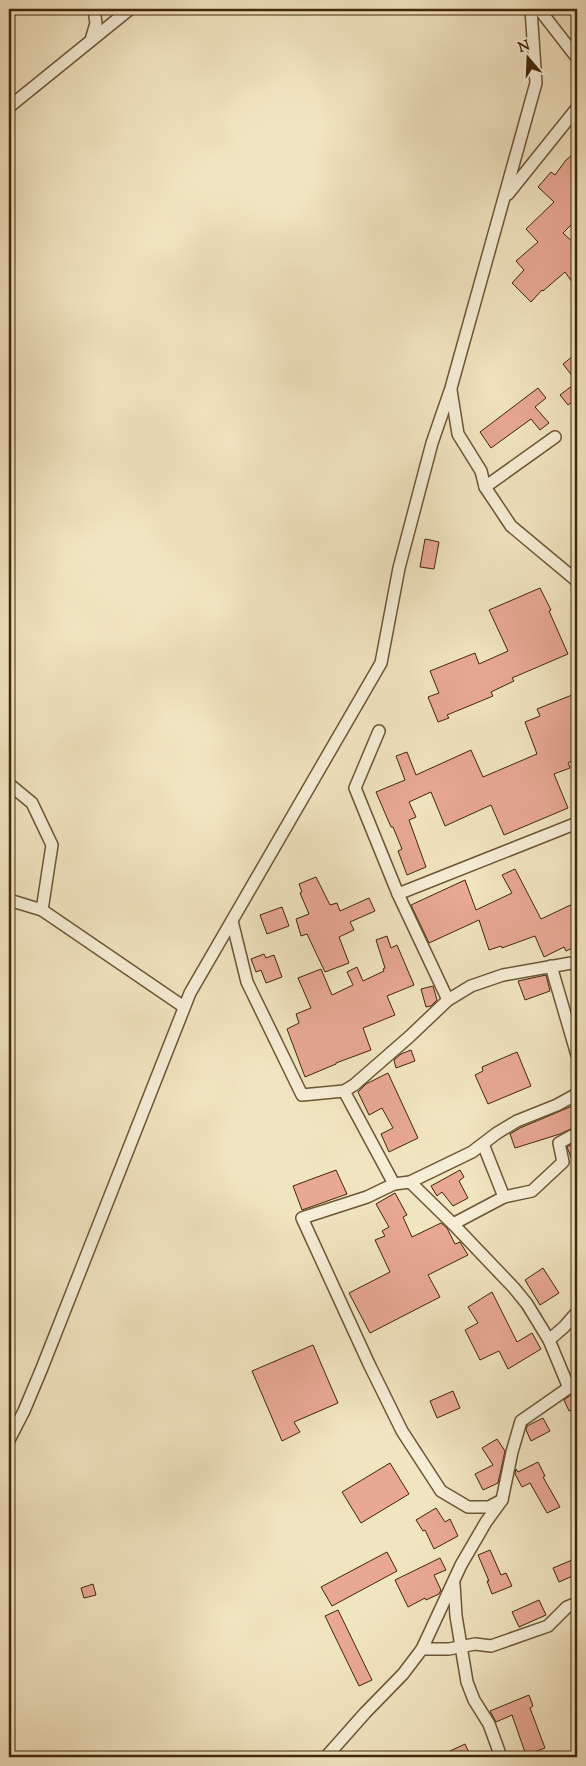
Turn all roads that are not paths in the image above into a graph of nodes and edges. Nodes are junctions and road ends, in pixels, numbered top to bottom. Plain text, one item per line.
1 (94, 9) edge
2 (130, 9) edge
3 (531, 9) edge
4 (539, 9) edge
5 (91, 40) junction
6 (577, 58) edge
7 (10, 105) edge
8 (577, 108) edge
9 (504, 198) junction
10 (451, 388) junction
11 (555, 437) dead end
12 (485, 487) junction
13 (577, 581) edge
14 (379, 731) dead end
15 (9, 784) edge
16 (577, 823) edge
17 (398, 894) junction
18 (9, 900) edge
19 (42, 910) junction
20 (232, 921) junction
21 (577, 962) edge
22 (551, 966) junction
23 (448, 1000) junction
24 (184, 1007) junction
25 (577, 1055) edge
26 (344, 1091) junction
27 (577, 1094) edge
28 (577, 1133) edge
29 (483, 1144) junction
30 (410, 1182) junction
31 (394, 1184) junction
32 (504, 1197) junction
33 (453, 1224) junction
34 (577, 1312) edge
35 (549, 1340) junction
36 (573, 1385) edge
37 (9, 1440) edge
38 (502, 1500) junction
39 (454, 1582) junction
40 (577, 1603) edge
41 (461, 1647) junction
42 (422, 1649) junction
43 (326, 1757) edge
44 (501, 1757) edge

1 - 5 street
2 - 5 street
3 - 9 street
4 - 6 street
5 - 7 street
8 - 9 street
9 - 10 street
10 - 12 street
10 - 20 street
11 - 12 street
12 - 13 street
14 - 17 street
15 - 19 street
16 - 17 street
17 - 23 street
18 - 19 street
19 - 24 street
20 - 24 street
20 - 26 street
21 - 22 street
22 - 23 street
22 - 25 street
23 - 26 street
24 - 37 street
26 - 31 street
27 - 29 street
28 - 32 street
29 - 30 street
29 - 32 street
30 - 31 street
30 - 33 street
31 - 38 street
32 - 33 street
33 - 35 street
34 - 35 street
35 - 36 street
36 - 38 street
38 - 39 street
39 - 41 street
39 - 42 street
40 - 41 street
41 - 42 street
41 - 44 street
42 - 43 street

